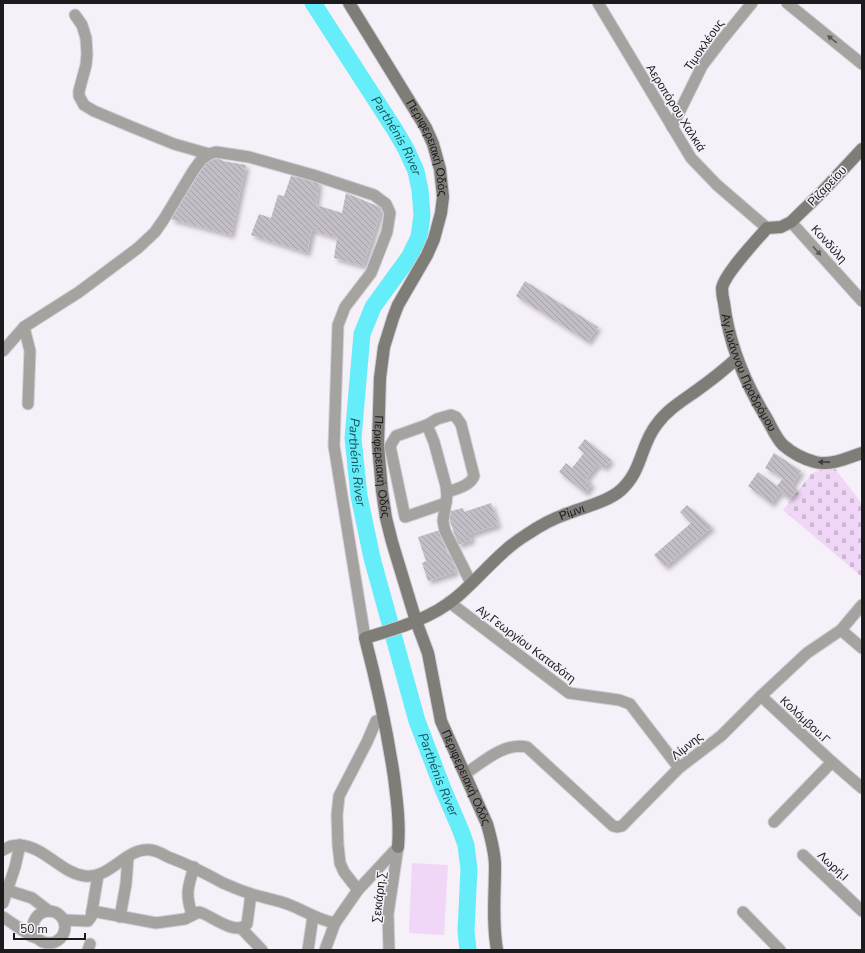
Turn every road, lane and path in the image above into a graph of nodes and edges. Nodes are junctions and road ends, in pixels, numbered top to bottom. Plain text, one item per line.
1 (348, 3) edge
2 (598, 3) edge
3 (752, 3) edge
4 (790, 4) edge
5 (74, 15) dead end
6 (862, 64) edge
7 (672, 127) junction
8 (862, 149) edge
9 (209, 154) junction
10 (791, 222) junction
11 (767, 228) junction
12 (862, 300) edge
13 (24, 327) junction
14 (3, 351) edge
15 (736, 359) junction
16 (28, 404) dead end
17 (427, 425) junction
18 (862, 453) edge
19 (446, 498) junction
20 (471, 583) junction
21 (449, 602) junction
22 (862, 605) edge
23 (416, 621) junction
24 (841, 630) junction
25 (365, 638) junction
26 (862, 648) edge
27 (761, 696) junction
28 (384, 718) junction
29 (832, 762) junction
30 (679, 768) junction
31 (465, 774) junction
32 (862, 788) edge
33 (774, 822) dead end
34 (20, 845) junction
35 (398, 847) junction
36 (3, 850) edge
37 (128, 856) junction
38 (803, 856) dead end
39 (194, 867) junction
40 (98, 875) junction
41 (7, 890) junction
42 (358, 890) junction
43 (251, 894) junction
44 (3, 903) edge
45 (49, 911) junction
46 (92, 911) junction
47 (862, 911) edge
48 (742, 912) dead end
49 (192, 914) junction
50 (312, 916) junction
51 (3, 917) edge
52 (120, 917) junction
53 (64, 920) junction
54 (335, 923) junction
55 (241, 928) junction
56 (37, 938) junction
57 (54, 946) edge
58 (262, 950) edge
59 (308, 950) edge
60 (325, 950) edge
61 (389, 950) edge
62 (497, 950) edge
63 (780, 950) edge

1 - 23 street, Περιφερειακή Οδός
2 - 7 street, Αεροπόρου Χαλκιά
3 - 7 street, Τιμοκλέους
6 -> 4 street
5 - 9 street
7 - 11 street, Αεροπόρου Χαλκιά
8 - 10 street, Ριζαρείου
9 - 13 street
9 - 25 street
10 - 11 street
10 -> 12 street, Κονδύλη
11 - 15 street, Αγ.Ιωάννου Προδρόμου
13 - 14 street
13 - 16 street
18 -> 15 street, Αγ.Ιωάννου Προδρόμου
15 - 20 street, Ρίμνι
17 - 19 street
17 - 19 street
17 - 19 street
19 - 20 street
20 - 21 street, Ρίμνι
21 - 23 street, Ρίμνι
21 - 30 street, Αγ.Γεωργίου Καταδότη
22 - 24 street, Λίμνης
23 - 25 street, Ρίμνι
23 - 31 street, Περιφερειακή Οδός
24 - 26 street
24 - 27 street, Λίμνης
25 - 28 street
27 - 29 street, Κολόμβου.Γ
27 - 30 street, Λίμνης
28 - 35 street
28 - 42 street
29 - 32 street, Κολόμβου.Γ
29 - 33 street, Κολόμβου.Γ
30 - 31 street, Λίμνης
31 - 62 street, Περιφερειακή Οδός
34 - 36 street
34 - 40 street
34 - 41 street
35 - 42 street
35 - 61 street, Σεκιάρη.Σ
37 - 39 street
37 - 40 street
37 - 52 street
38 - 47 street, Λωρή.Ι
39 - 43 street
39 - 49 street
40 - 46 street
41 - 44 street
41 - 45 street
42 - 54 street
43 - 50 street
43 - 55 street
45 - 53 street
45 - 56 street
46 - 52 street
46 - 53 street
48 - 63 street
49 - 52 street
49 - 55 street
50 - 54 street
50 - 59 street
51 - 56 street
53 - 57 street
54 - 60 street
55 - 58 street
56 - 57 street

